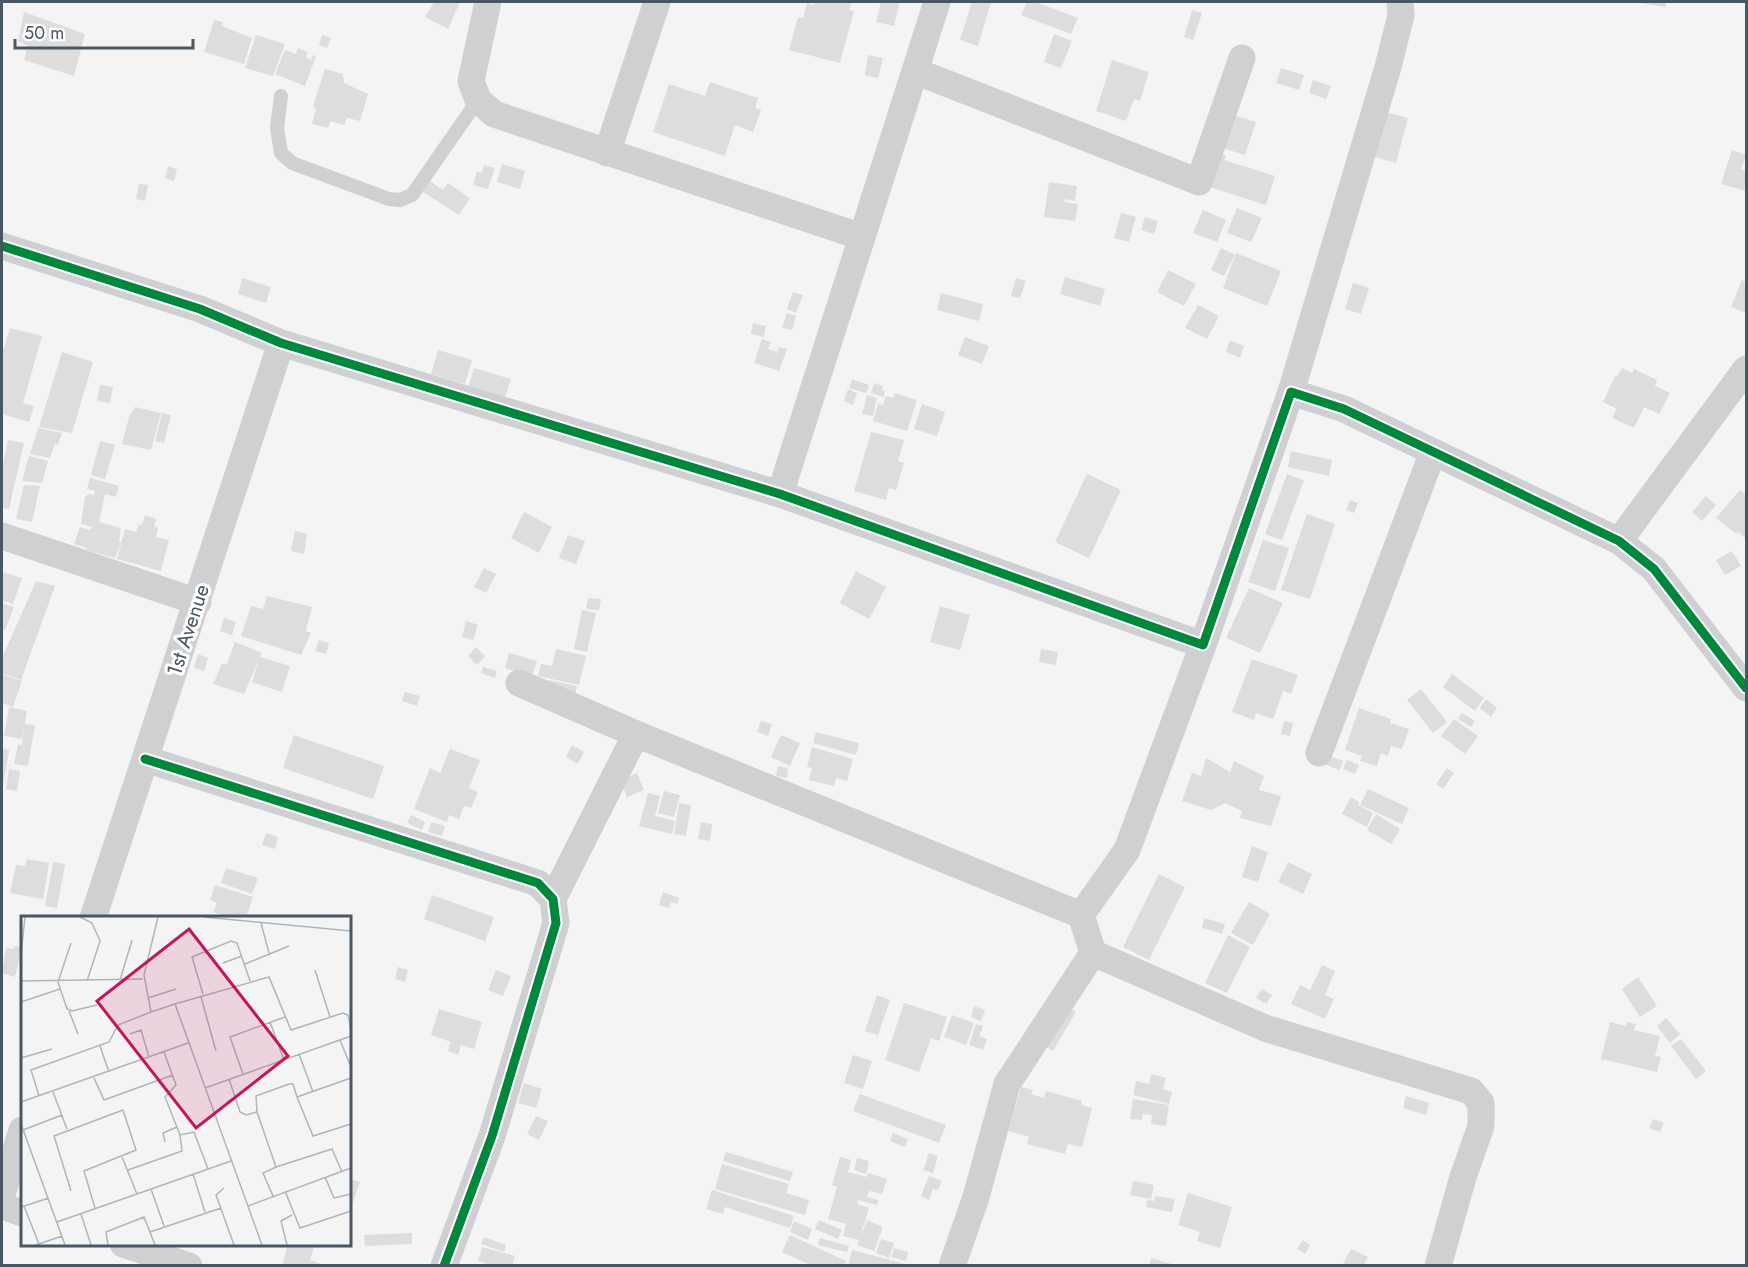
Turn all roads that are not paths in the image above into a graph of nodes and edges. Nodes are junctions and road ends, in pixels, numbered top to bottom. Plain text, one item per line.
1 (488, 2) edge
2 (657, 2) edge
3 (937, 2) edge
4 (1400, 2) edge
5 (1242, 58) dead end
6 (915, 71) junction
7 (280, 96) dead end
8 (478, 100) junction
9 (607, 153) junction
10 (862, 237) junction
11 (2, 246) edge
12 (281, 343) junction
13 (1746, 369) edge
14 (1291, 392) junction
15 (1433, 452) junction
16 (780, 494) junction
17 (2, 536) edge
18 (1619, 541) junction
19 (198, 602) junction
20 (1203, 645) junction
21 (519, 683) dead end
22 (1746, 688) edge
23 (636, 734) junction
24 (1319, 753) dead end
25 (145, 759) junction
26 (553, 899) junction
27 (1081, 915) junction
28 (94, 916) edge
29 (1093, 953) junction
30 (21, 1133) edge
31 (2, 1194) edge
32 (2, 1206) edge
33 (21, 1213) edge
34 (126, 1246) edge
35 (189, 1266) edge
36 (444, 1266) edge
37 (952, 1266) edge
38 (1438, 1266) edge

1 - 8 street
2 - 9 street
3 - 6 street
4 - 14 street
5 - 6 street
6 - 10 street
7 - 8 lane
8 - 9 street
9 - 10 street
10 - 16 street
11 - 12 street
12 - 16 street
12 - 19 street, 1st Avenue
13 - 18 street
14 - 15 street
14 - 20 street
15 - 18 street
15 - 24 street
16 - 20 street
17 - 19 street
18 - 22 street
19 - 25 street, 1st Avenue
20 - 27 street
21 - 23 street
23 - 26 street
23 - 27 street
25 - 26 street
25 - 28 street, 1st Avenue
26 - 36 street
27 - 29 street
29 - 37 street
29 - 38 street
30 - 31 street
32 - 33 street
34 - 35 street

